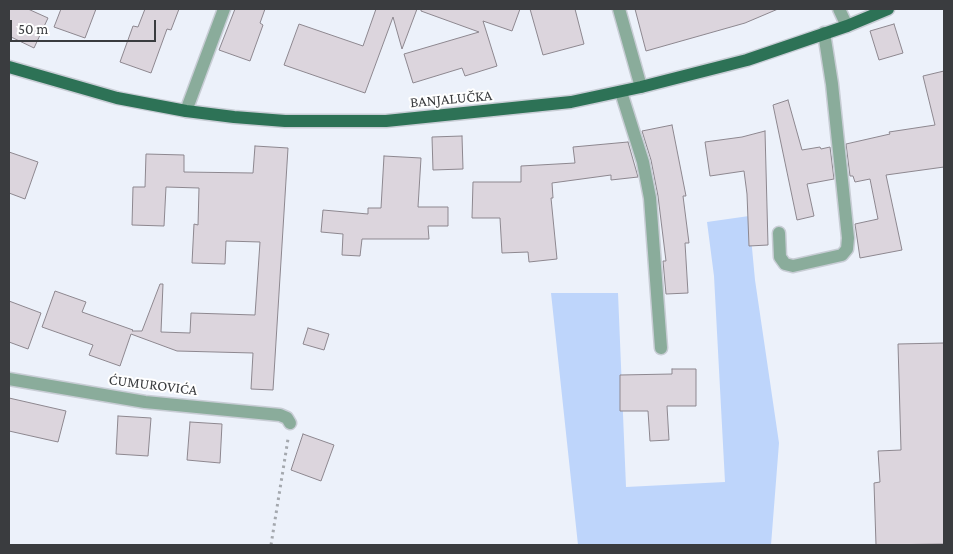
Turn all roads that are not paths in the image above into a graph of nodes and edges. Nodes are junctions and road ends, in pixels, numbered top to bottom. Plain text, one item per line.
1 (224, 9) edge
2 (619, 9) edge
3 (839, 9) edge
4 (888, 9) edge
5 (846, 26) junction
6 (824, 34) junction
7 (9, 67) edge
8 (641, 87) junction
9 (621, 92) junction
10 (186, 110) junction
11 (779, 233) dead end
12 (661, 348) dead end
13 (9, 379) edge
14 (290, 423) road end

1 - 10 street
2 - 8 street
3 - 5 street
4 - 5 main road, BANJALUČKA
5 - 6 main road, BANJALUČKA
6 - 8 main road, BANJALUČKA
6 - 11 street
7 - 10 main road, BANJALUČKA
8 - 9 main road, BANJALUČKA
9 - 10 main road, BANJALUČKA
9 - 12 street
13 - 14 street, ĆUMUROVIĆA

